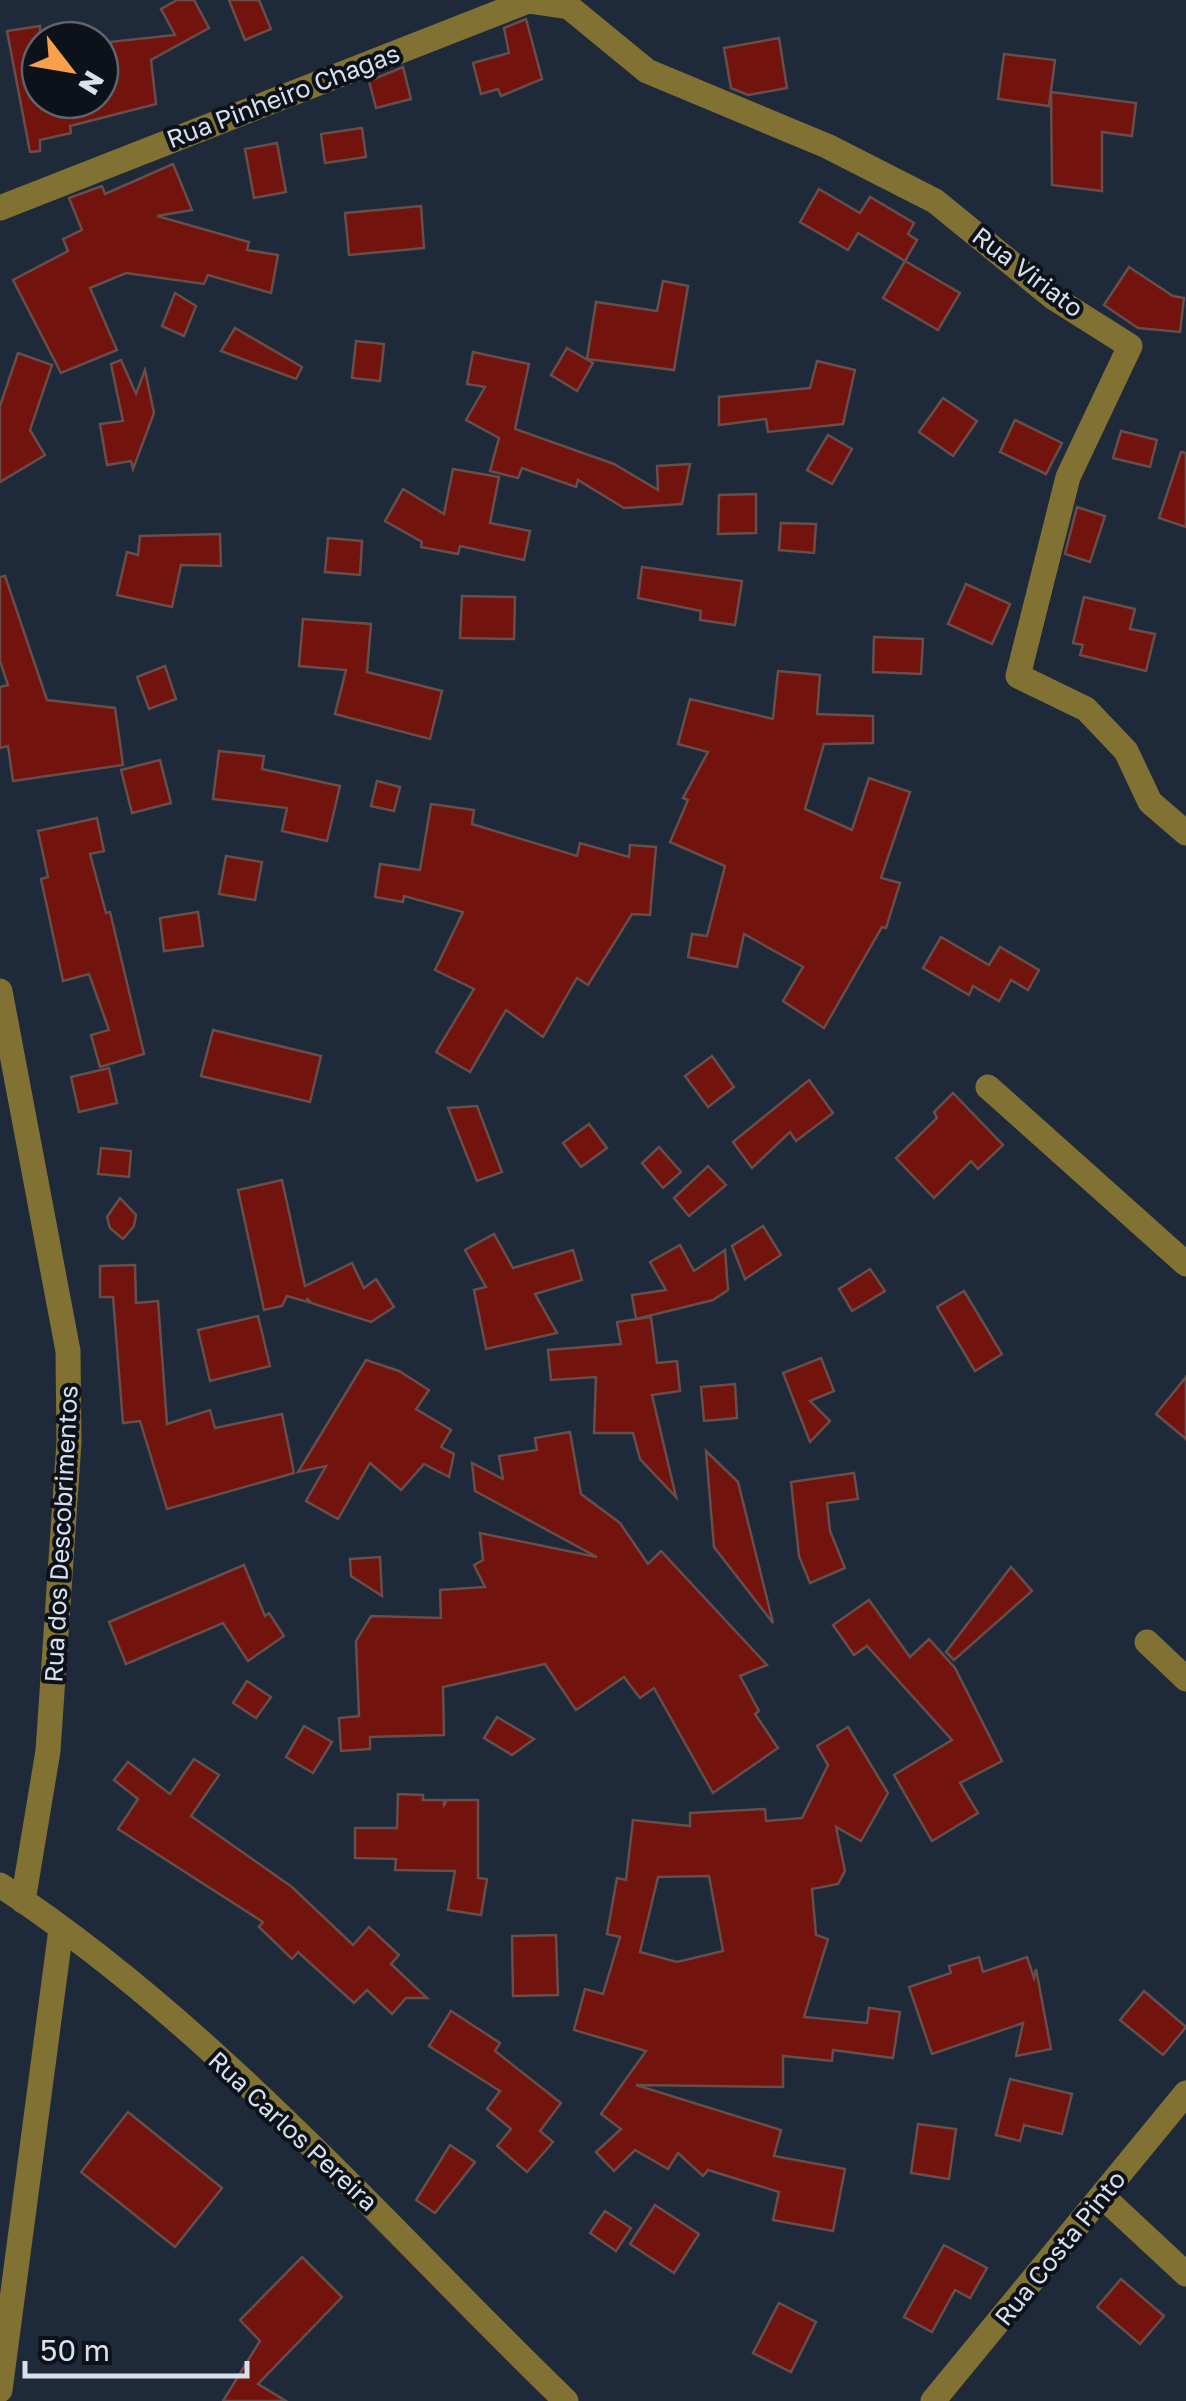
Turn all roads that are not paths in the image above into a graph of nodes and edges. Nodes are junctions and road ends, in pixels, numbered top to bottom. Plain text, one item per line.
1 (569, 7) joint
2 (0, 208) edge
3 (1186, 833) edge
4 (0, 991) edge
5 (8, 1078) edge
6 (988, 1086) dead end
7 (1186, 1264) edge
8 (1147, 1642) dead end
9 (1186, 1678) edge
10 (0, 1885) edge
11 (23, 1900) junction
12 (61, 1930) junction
13 (1186, 2093) edge
14 (1102, 2196) junction
15 (1186, 2274) edge
16 (0, 2390) edge
17 (566, 2401) edge
18 (932, 2401) edge

1 - 2 street, Rua Pinheiro Chagas
1 - 3 street, Rua Viriato
4 - 5 street, Rua dos Descobrimentos
5 - 11 street, Rua dos Descobrimentos
6 - 7 street
8 - 9 street
10 - 11 street, Rua Carlos Pereira
11 - 12 street, Rua Carlos Pereira
12 - 16 street
12 - 17 street, Rua Carlos Pereira
13 - 14 street, Rua Costa Pinto
14 - 15 street
14 - 18 street, Rua Costa Pinto

